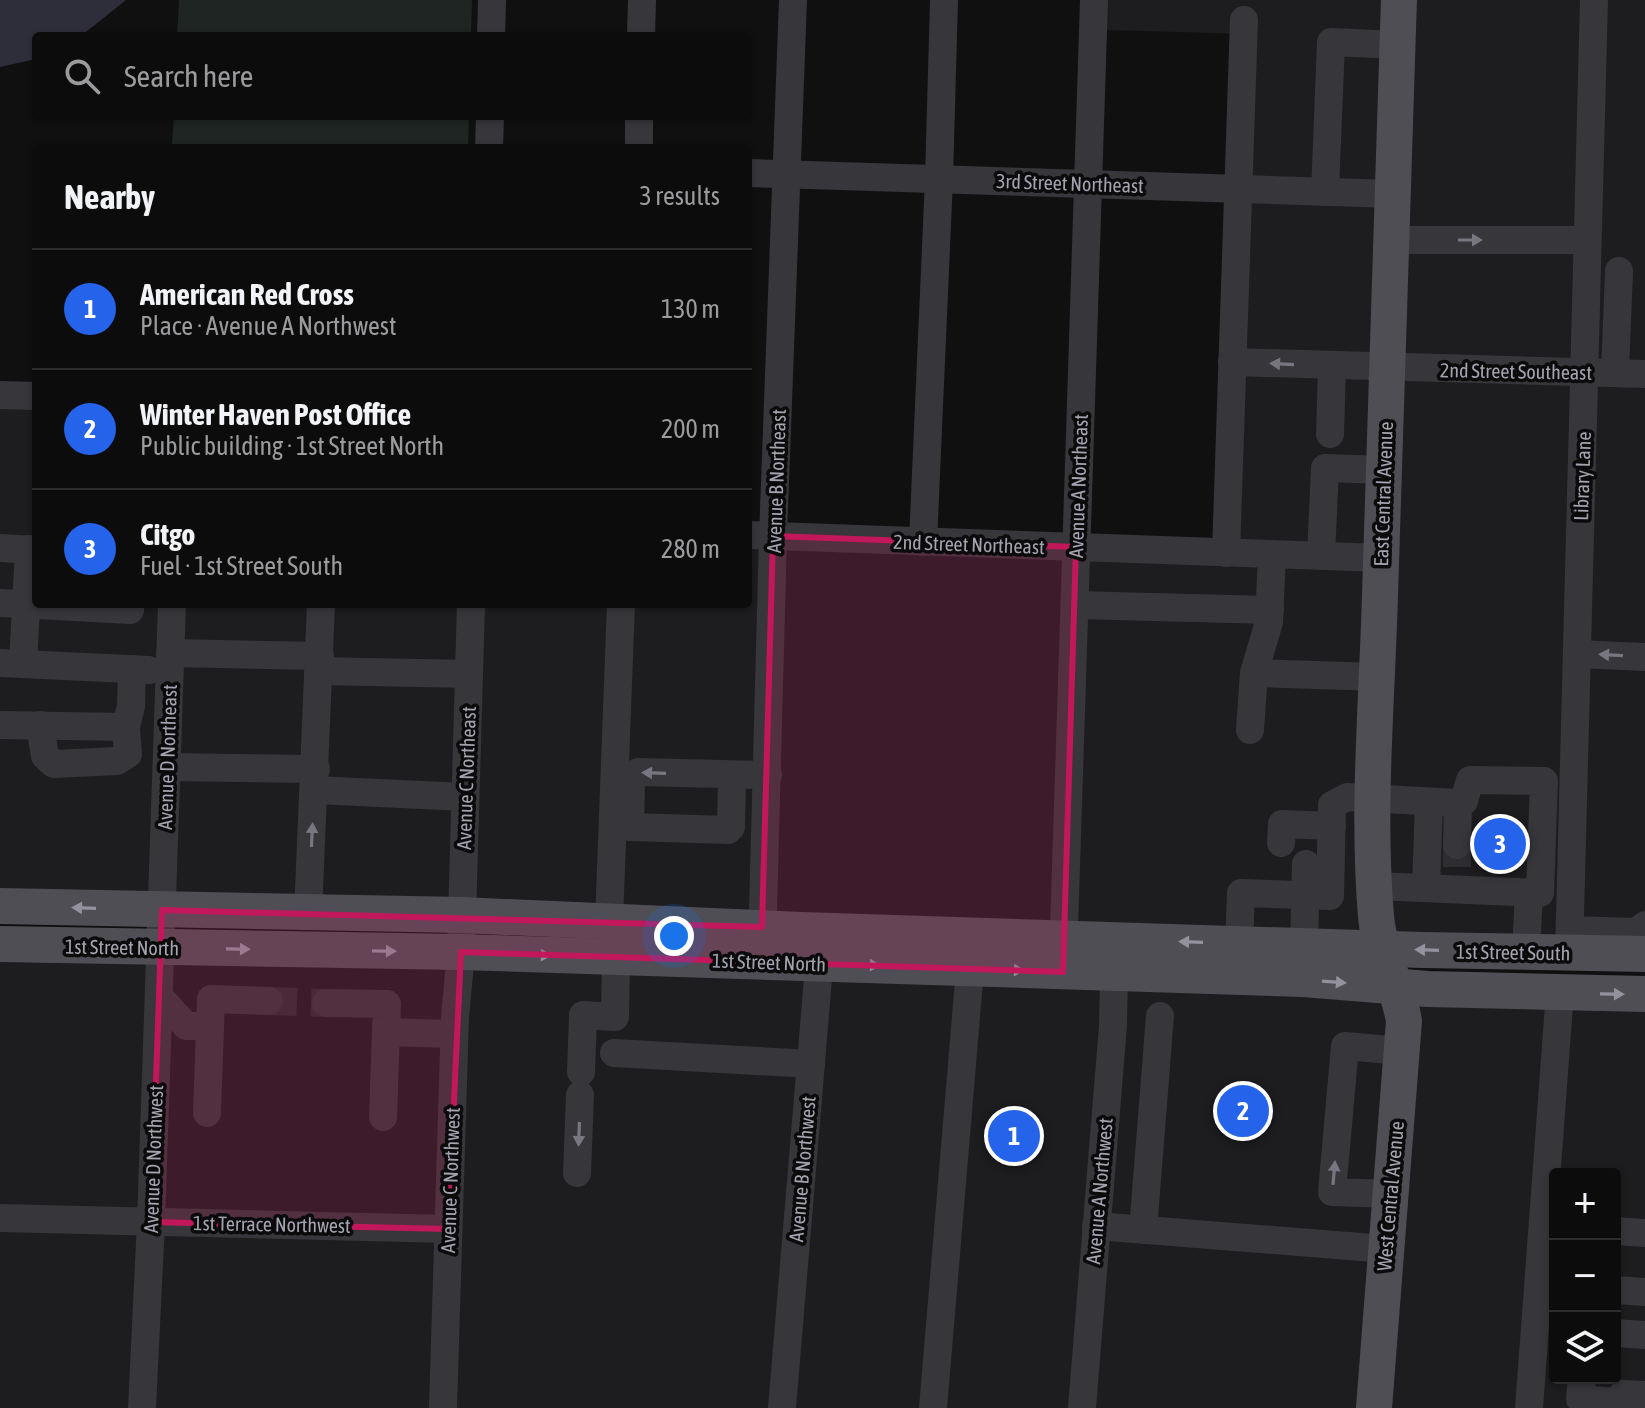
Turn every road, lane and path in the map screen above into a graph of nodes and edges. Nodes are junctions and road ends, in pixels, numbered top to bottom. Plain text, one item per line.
1 (492, 0) edge
2 (642, 0) edge
3 (793, 0) edge
4 (944, 0) edge
5 (1094, 0) edge
6 (1399, 0) edge
7 (1594, 0) edge
8 (1244, 20) dead end
9 (491, 32) edge
10 (641, 32) edge
11 (1398, 45) junction
12 (490, 120) edge
13 (639, 120) edge
14 (489, 144) edge
15 (639, 144) edge
16 (752, 173) edge
17 (788, 174) junction
18 (939, 179) junction
19 (1088, 184) junction
20 (1238, 189) junction
21 (1325, 192) junction
22 (1393, 194) junction
23 (1392, 240) junction
24 (1587, 240) junction
25 (1619, 271) dead end
26 (1232, 362) junction
27 (1332, 367) junction
28 (1388, 368) junction
29 (1584, 371) junction
30 (1615, 373) junction
31 (1645, 374) edge
32 (0, 395) edge
33 (32, 396) edge
34 (1330, 434) dead end
35 (1384, 470) junction
36 (761, 536) edge
37 (923, 542) junction
38 (1076, 547) junction
39 (0, 548) edge
40 (32, 550) edge
41 (1226, 553) junction
42 (1272, 554) junction
43 (1321, 556) junction
44 (1381, 558) junction
45 (13, 604) edge
46 (1075, 605) junction
47 (91, 608) edge
48 (130, 608) edge
49 (172, 608) edge
50 (321, 608) edge
51 (471, 608) edge
52 (621, 608) edge
53 (1270, 610) junction
54 (1577, 654) junction
55 (1645, 657) edge
56 (170, 662) junction
57 (12, 664) edge
58 (320, 664) junction
59 (132, 669) junction
60 (1254, 673) junction
61 (469, 674) junction
62 (1377, 677) junction
63 (0, 725) edge
64 (40, 725) junction
65 (126, 727) junction
66 (1250, 730) dead end
67 (167, 767) junction
68 (732, 775) dead end
69 (768, 775) junction
70 (315, 779) junction
71 (465, 797) junction
72 (1374, 798) junction
73 (1429, 802) junction
74 (1458, 803) junction
75 (1302, 844) junction
76 (1457, 867) junction
77 (1375, 886) junction
78 (1426, 888) junction
79 (1534, 893) junction
80 (1293, 895) junction
81 (1571, 895) junction
82 (0, 906) edge
83 (162, 910) junction
84 (308, 913) junction
85 (461, 915) junction
86 (609, 921) junction
87 (1645, 925) edge
88 (1569, 941) junction
89 (1609, 942) junction
90 (0, 944) edge
91 (1239, 944) junction
92 (762, 945) junction
93 (1304, 945) junction
94 (821, 947) junction
95 (1381, 947) junction
96 (160, 948) junction
97 (461, 952) junction
98 (1526, 952) junction
99 (1645, 954) edge
100 (1064, 955) junction
101 (616, 957) junction
102 (970, 969) junction
103 (1114, 973) junction
104 (1394, 986) junction
105 (1560, 992) junction
106 (1645, 994) edge
107 (159, 996) junction
108 (269, 1001) tunnel mouth
109 (326, 1003) tunnel mouth
110 (1160, 1016) dead end
111 (198, 1026) junction
112 (386, 1032) junction
113 (454, 1034) junction
114 (1402, 1051) junction
115 (614, 1053) dead end
116 (157, 1054) junction
117 (811, 1064) junction
118 (207, 1113) dead end
119 (383, 1117) dead end
120 (1552, 1168) edge
121 (577, 1173) dead end
122 (1391, 1194) junction
123 (0, 1218) edge
124 (151, 1222) junction
125 (1096, 1226) junction
126 (1549, 1226) edge
127 (448, 1229) junction
128 (1143, 1230) junction
129 (1621, 1231) edge
130 (1645, 1233) edge
131 (1386, 1249) junction
132 (1547, 1285) edge
133 (1621, 1290) edge
134 (1645, 1292) edge
135 (1621, 1333) edge
136 (1645, 1335) edge
137 (1581, 1389) edge
138 (1645, 1395) edge
139 (1616, 1405) edge
140 (142, 1408) edge
141 (443, 1408) edge
142 (782, 1408) edge
143 (933, 1408) edge
144 (1082, 1408) edge
145 (1374, 1408) edge
146 (1529, 1408) edge

1 - 9 street
2 - 10 street
3 - 17 street, Avenue B Northeast
4 - 18 street
5 - 19 street, Avenue A Northeast
6 - 11 main road, East Central Avenue
7 - 24 street, Library Lane
8 - 20 street
11 - 21 street
11 - 22 main road, East Central Avenue
12 - 14 street
13 - 15 street
16 - 17 street, 3rd Street Northeast
17 - 18 street, 3rd Street Northeast
17 - 36 street, Avenue B Northeast
18 - 19 street, 3rd Street Northeast
18 - 37 street
19 - 20 street, 3rd Street Northeast
19 - 38 street, Avenue A Northeast
20 - 21 street, 3rd Street Northeast
20 - 26 street
21 - 22 street, 3rd Street Northeast
22 - 23 main road, East Central Avenue
23 -> 24 street
23 - 28 main road, East Central Avenue
24 - 29 street, Library Lane
25 - 30 street
27 -> 26 street, 2nd Street Southeast
26 - 41 street
27 - 28 street, 2nd Street Southeast
27 - 34 street
28 - 29 street, 2nd Street Southeast
28 - 35 main road, East Central Avenue
29 - 30 street, 2nd Street Southeast
29 - 54 street, Library Lane
30 - 31 street, 2nd Street Southeast
32 - 33 street
35 - 43 street
35 - 44 main road, East Central Avenue
36 - 37 street, 2nd Street Northeast
36 - 69 street, Avenue B Northeast
37 - 38 street, 2nd Street Northeast
38 - 41 street, 2nd Street Northeast
38 - 46 street, Avenue A Northeast
39 - 40 street
40 - 45 street
41 - 42 street, 2nd Street Northeast
42 - 43 street, 2nd Street Northeast
42 - 53 street
43 - 44 street, 2nd Street Northeast
44 - 62 main road, East Central Avenue
45 - 57 street
46 - 53 street
46 - 100 street, Avenue A Northeast
47 - 48 street
49 - 56 street, Avenue D Northeast
50 - 58 street
51 - 61 street, Avenue C Northeast
52 - 86 street
53 - 60 street
55 -> 54 street
54 - 81 street, Library Lane
56 - 58 street
56 - 59 street
56 - 67 street, Avenue D Northeast
57 - 59 street
58 - 61 street
58 - 70 street
59 - 65 street
60 - 62 street
60 - 66 street
61 - 71 street, Avenue C Northeast
62 - 72 main road, East Central Avenue
63 - 64 street
64 - 65 street
64 - 65 street
67 - 70 street
67 - 83 street, Avenue D Northeast
68 - 69 street
69 - 92 street, Avenue B Northeast
70 - 71 street
84 -> 70 street
71 - 85 street, Avenue C Northeast
72 - 73 street
72 - 75 street
72 - 77 main road, East Central Avenue
73 - 74 street
73 - 78 street
74 - 76 street
74 - 79 street
75 - 80 street
75 - 80 street
76 - 78 street
76 - 79 street
77 - 78 street
77 - 95 main road, East Central Avenue
79 - 81 street
79 - 98 street
80 - 91 street
80 - 93 street
81 - 88 street, Library Lane
83 -> 82 main road, 1st Street North
83 - 84 main road, 1st Street North
83 - 96 street, Avenue D Northwest
84 - 85 main road, 1st Street North
85 - 86 main road, 1st Street North
85 - 97 street, Avenue C Northeast
86 - 92 main road, 1st Street North
87 - 89 street
88 - 89 main road, 1st Street South
88 - 98 main road, 1st Street South
89 - 99 main road, 1st Street South
90 - 96 main road, 1st Street North
91 - 93 main road, 1st Street North
91 -> 100 main road, 1st Street North
92 - 94 main road, 1st Street North
92 - 101 main road, 1st Street North
93 - 95 main road, 1st Street North
94 - 100 main road, 1st Street North
94 -> 102 main road, 1st Street North
94 - 117 street, Avenue B Northwest
98 -> 95 main road, 1st Street South
95 - 104 main road, East Central Avenue
96 -> 97 main road, 1st Street North
96 - 107 street, Avenue D Northwest
97 -> 101 main road, 1st Street North
97 - 113 street, Avenue C Northwest
102 -> 100 main road, 1st Street North
100 - 103 main road, 1st Street North
101 -> 121 street
102 - 143 street
103 -> 104 main road, 1st Street North
103 - 125 street, Avenue A Northwest
104 - 105 main road, 1st Street South
104 - 114 main road, West Central Avenue
105 -> 106 main road, 1st Street South
105 - 120 street
107 - 111 street
107 - 116 street, Avenue D Northwest
108 - 111 street
109 - 112 street
110 - 128 street
111 - 116 street
111 - 118 street
112 - 113 street
112 - 119 street
113 - 127 street, Avenue C Northwest
114 - 122 main road, West Central Avenue
122 -> 114 street
115 - 117 street
116 - 124 street, Avenue D Northwest
117 - 142 street, Avenue B Northwest
122 - 131 main road, West Central Avenue
123 - 124 street, 1st Terrace Northwest
124 - 127 street, 1st Terrace Northwest
124 - 140 street, Avenue D Northwest
125 - 128 street
125 - 144 street, Avenue A Northwest
126 - 132 street
127 - 141 street, Avenue C Northwest
128 - 131 street
129 - 130 street
131 - 145 main road, West Central Avenue
132 - 146 street
133 - 134 street
135 - 136 street
137 - 139 street
138 - 139 street

